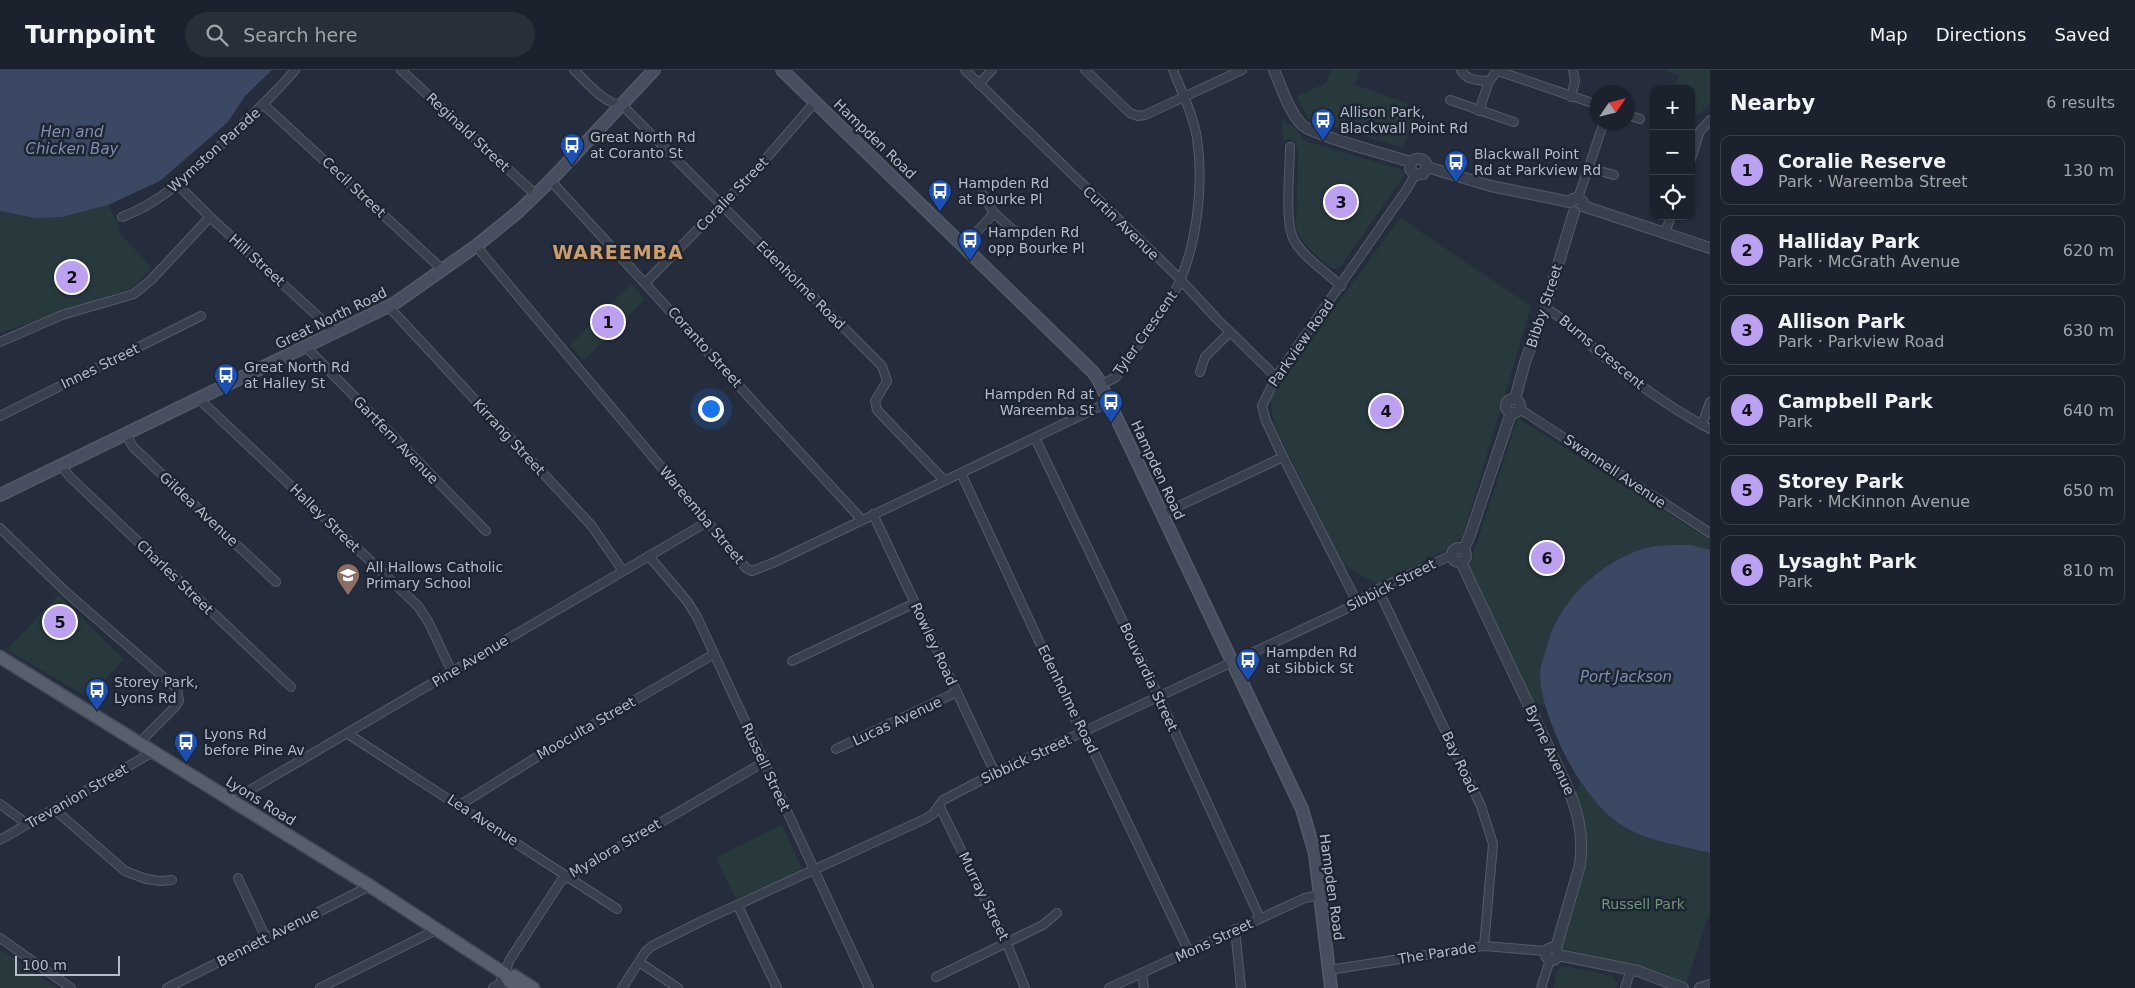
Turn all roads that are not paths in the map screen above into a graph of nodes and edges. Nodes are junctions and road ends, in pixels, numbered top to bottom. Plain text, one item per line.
1 (295, 70) edge
2 (401, 70) edge
3 (574, 70) edge
4 (646, 70) edge
5 (654, 70) edge
6 (782, 70) edge
7 (965, 70) edge
8 (992, 70) edge
9 (1085, 70) edge
10 (1172, 70) edge
11 (1242, 70) edge
12 (1274, 70) edge
13 (1461, 70) edge
14 (1573, 70) edge
15 (1498, 71) edge
16 (1489, 81) junction
17 (979, 84) junction
18 (1184, 97) junction
19 (1571, 97) junction
20 (1450, 100) dead end
21 (815, 102) junction
22 (264, 105) junction
23 (618, 105) junction
24 (1590, 105) edge
25 (1479, 111) junction
26 (1635, 117) edge
27 (1640, 119) dead end
28 (1710, 120) edge
29 (1514, 122) dead end
30 (1601, 130) edge
31 (1290, 147) dead end
32 (1695, 147) edge
33 (1411, 162) junction
34 (1427, 168) junction
35 (1589, 168) junction
36 (1415, 174) junction
37 (1614, 176) dead end
38 (548, 179) junction
39 (178, 185) junction
40 (533, 193) junction
41 (982, 194) dead end
42 (722, 205) junction
43 (1576, 205) junction
44 (994, 213) junction
45 (122, 216) dead end
46 (210, 217) junction
47 (1670, 220) edge
48 (1023, 233) dead end
49 (1665, 233) junction
50 (476, 246) junction
51 (964, 246) junction
52 (1710, 248) edge
53 (443, 270) junction
54 (1181, 280) junction
55 (646, 282) junction
56 (1341, 286) junction
57 (389, 307) junction
58 (1545, 308) junction
59 (201, 316) dead end
60 (1230, 332) junction
61 (336, 333) junction
62 (0, 342) edge
63 (306, 347) junction
64 (1200, 372) dead end
65 (1276, 377) junction
66 (1101, 384) junction
67 (200, 399) junction
68 (1109, 402) junction
69 (1710, 402) edge
70 (1515, 407) junction
71 (0, 416) edge
72 (1706, 427) edge
73 (126, 434) junction
74 (1035, 438) junction
75 (1283, 457) junction
76 (61, 465) junction
77 (960, 474) junction
78 (946, 481) junction
79 (0, 495) edge
80 (873, 514) junction
81 (1162, 514) junction
82 (862, 520) junction
83 (708, 522) junction
84 (0, 528) edge
85 (486, 532) dead end
86 (1710, 533) edge
87 (1464, 550) junction
88 (649, 556) junction
89 (1452, 556) junction
90 (1461, 562) junction
91 (623, 571) junction
92 (276, 582) dead end
93 (1378, 589) junction
94 (1357, 602) junction
95 (915, 603) junction
96 (714, 654) junction
97 (0, 658) edge
98 (792, 661) dead end
99 (1232, 662) junction
100 (452, 672) junction
101 (290, 687) dead end
102 (957, 692) junction
103 (1159, 697) junction
104 (1083, 732) junction
105 (348, 734) junction
106 (139, 744) junction
107 (836, 749) dead end
108 (153, 752) junction
109 (764, 762) junction
110 (995, 773) junction
111 (0, 804) edge
112 (238, 804) junction
113 (460, 805) junction
114 (939, 805) junction
115 (54, 809) junction
116 (27, 824) junction
117 (0, 840) edge
118 (814, 871) junction
119 (568, 875) junction
120 (238, 878) dead end
121 (172, 880) dead end
122 (370, 886) junction
123 (1320, 895) junction
124 (738, 906) junction
125 (616, 909) dead end
126 (1057, 914) dead end
127 (1260, 918) junction
128 (436, 930) junction
129 (1235, 930) junction
130 (0, 938) edge
131 (266, 938) junction
132 (1007, 944) junction
133 (1484, 946) junction
134 (1189, 952) junction
135 (1552, 954) junction
136 (640, 962) junction
137 (1631, 969) junction
138 (1329, 970) junction
139 (1142, 973) junction
140 (505, 974) junction
141 (936, 977) dead end
142 (1710, 985) edge
143 (71, 988) edge
144 (167, 988) edge
145 (320, 988) edge
146 (494, 988) edge
147 (520, 988) edge
148 (533, 988) edge
149 (622, 988) edge
150 (678, 988) edge
151 (777, 988) edge
152 (868, 988) edge
153 (1025, 988) edge
154 (1109, 988) edge
155 (1144, 988) edge
156 (1241, 988) edge
157 (1331, 988) edge
158 (1541, 988) edge
159 (1625, 988) edge
160 (1683, 988) edge
161 (1700, 988) edge

1 - 22 street, Wymston Parade
2 - 40 street, Reginald Street
3 - 23 street, Edenholme Road
4 - 23 main road, Great North Road
5 - 23 main road, Great North Road
6 - 21 main road, Hampden Road
7 - 17 street, Curtin Avenue
8 - 17 street
9 - 18 street
10 - 18 street, Tyler Crescent
11 - 18 street
12 - 33 street
13 - 16 street
14 - 19 street
15 - 16 street
15 - 19 street
16 - 25 street
17 - 54 street, Curtin Avenue
18 - 54 street, Tyler Crescent
19 - 24 street
20 - 25 street
21 - 42 street, Coralie Street
21 - 51 main road, Hampden Road
22 - 39 street, Wymston Parade
22 - 53 street, Cecil Street
23 - 38 main road, Great North Road
23 - 42 street, Edenholme Road
25 - 29 street
26 - 27 street
28 - 32 street
30 - 35 street
31 - 56 street
33 - 34 street
33 - 36 street
34 - 36 street
34 - 43 street
35 - 37 street
35 - 43 street
36 - 56 street, Parkview Road
38 - 40 main road, Great North Road
38 - 55 street, Coranto Street
39 - 45 street, Wymston Parade
39 - 46 street, Hill Street
40 - 50 main road, Great North Road
41 - 44 street
42 - 55 street, Coralie Street
42 - 78 street, Edenholme Road
43 - 49 street
43 - 58 street, Bibby Street
44 - 48 street
44 - 51 street
46 - 61 street, Hill Street
46 - 62 street
47 - 49 street
49 - 52 street
50 - 53 main road, Great North Road
50 - 83 street, Wareemba Street
51 - 66 main road, Hampden Road
53 - 57 main road, Great North Road
54 - 60 street, Curtin Avenue
54 - 66 street, Tyler Crescent
55 - 82 street, Coranto Street
56 - 65 street, Parkview Road
57 - 61 main road, Great North Road
57 - 91 street, Kirrang Street
58 - 70 street, Bibby Street
58 - 72 street, Burns Crescent
59 - 71 street, Innes Street
60 - 64 street
60 - 65 street, Curtin Avenue
61 - 63 main road, Great North Road
63 - 67 main road, Great North Road
63 - 85 street, Gartfern Avenue
65 - 75 street, Parkview Road
66 - 68 main road, Hampden Road
67 - 73 main road, Great North Road
67 - 100 street, Halley Street
68 - 74 street, Wareemba Street
68 - 81 main road, Hampden Road
69 - 72 street
70 - 86 street, Swannell Avenue
70 - 87 street, Bibby Street
73 - 76 main road, Great North Road
73 - 92 street, Gildea Avenue
74 - 77 street, Wareemba Street
74 - 103 street, Bouvardia Street
75 - 81 street
75 - 94 street, Parkview Road
76 - 79 main road, Great North Road
76 - 101 street, Charles Street
77 - 78 street, Wareemba Street
77 - 104 street, Edenholme Road
78 - 80 street, Wareemba Street
80 - 82 street, Wareemba Street
80 - 95 street, Rowley Road
81 - 99 main road, Hampden Road
82 - 83 street, Wareemba Street
83 - 88 street, Pine Avenue
84 - 106 street
87 - 89 street
87 - 90 street
88 - 91 street, Pine Avenue
88 - 96 street, Russell Street
89 - 90 street
89 - 93 street, Sibbick Street
90 - 135 street, Byrne Avenue
91 - 100 street, Pine Avenue
93 - 94 street, Sibbick Street
93 - 133 street, Bay Road
94 - 99 street, Sibbick Street
95 - 98 street
95 - 102 street, Rowley Road
96 - 109 street, Russell Street
96 - 113 street, Mooculta Street
97 - 106 main road, Lyons Road
99 - 103 street, Sibbick Street
99 - 123 main road, Hampden Road
100 - 105 street, Pine Avenue
102 - 107 street, Lucas Avenue
102 - 110 street, Rowley Road
103 - 104 street, Sibbick Street
103 - 127 street, Bouvardia Street
104 - 110 street, Sibbick Street
104 - 134 street, Edenholme Road
105 - 112 street, Pine Avenue
105 - 113 street, Lea Avenue
106 - 108 main road, Lyons Road
108 - 112 main road, Lyons Road
108 - 115 street, Trevanion Street
109 - 118 street, Russell Street
109 - 119 street, Myalora Street
110 - 114 street, Sibbick Street
111 - 116 street
112 - 122 main road, Lyons Road
113 - 119 street, Lea Avenue
114 - 118 street, Sibbick Street
114 - 132 street, Murray Street
115 - 116 street, Trevanion Street
115 - 121 street
116 - 117 street, Trevanion Street
118 - 124 street, Sibbick Street
118 - 152 street, Russell Street
119 - 125 street, Lea Avenue
119 - 140 street, Myalora Street
120 - 131 street
122 - 128 main road, Lyons Road
122 - 131 street, Bennett Avenue
123 - 127 street, Mons Street
123 - 138 main road, Hampden Road
124 - 136 street, Sibbick Street
124 - 151 street
126 - 132 street
127 - 129 street, Mons Street
128 - 140 main road, Lyons Road
128 - 145 street
129 - 134 street, Mons Street
129 - 156 street
130 - 143 street
131 - 144 street, Bennett Avenue
132 - 141 street
132 - 153 street, Murray Street
133 - 135 street, The Parade
133 - 138 street, The Parade
134 - 139 street, Mons Street
135 - 137 street, The Parade
135 - 158 street, Byrne Avenue
136 - 149 street, Sibbick Street
136 - 150 street
137 - 159 street
137 - 160 street, The Parade
138 - 157 main road, Hampden Road
139 - 154 street, Mons Street
139 - 155 street
140 - 146 street
140 - 147 main road, Lyons Road
140 - 148 main road, Lyons Road
142 - 161 street

